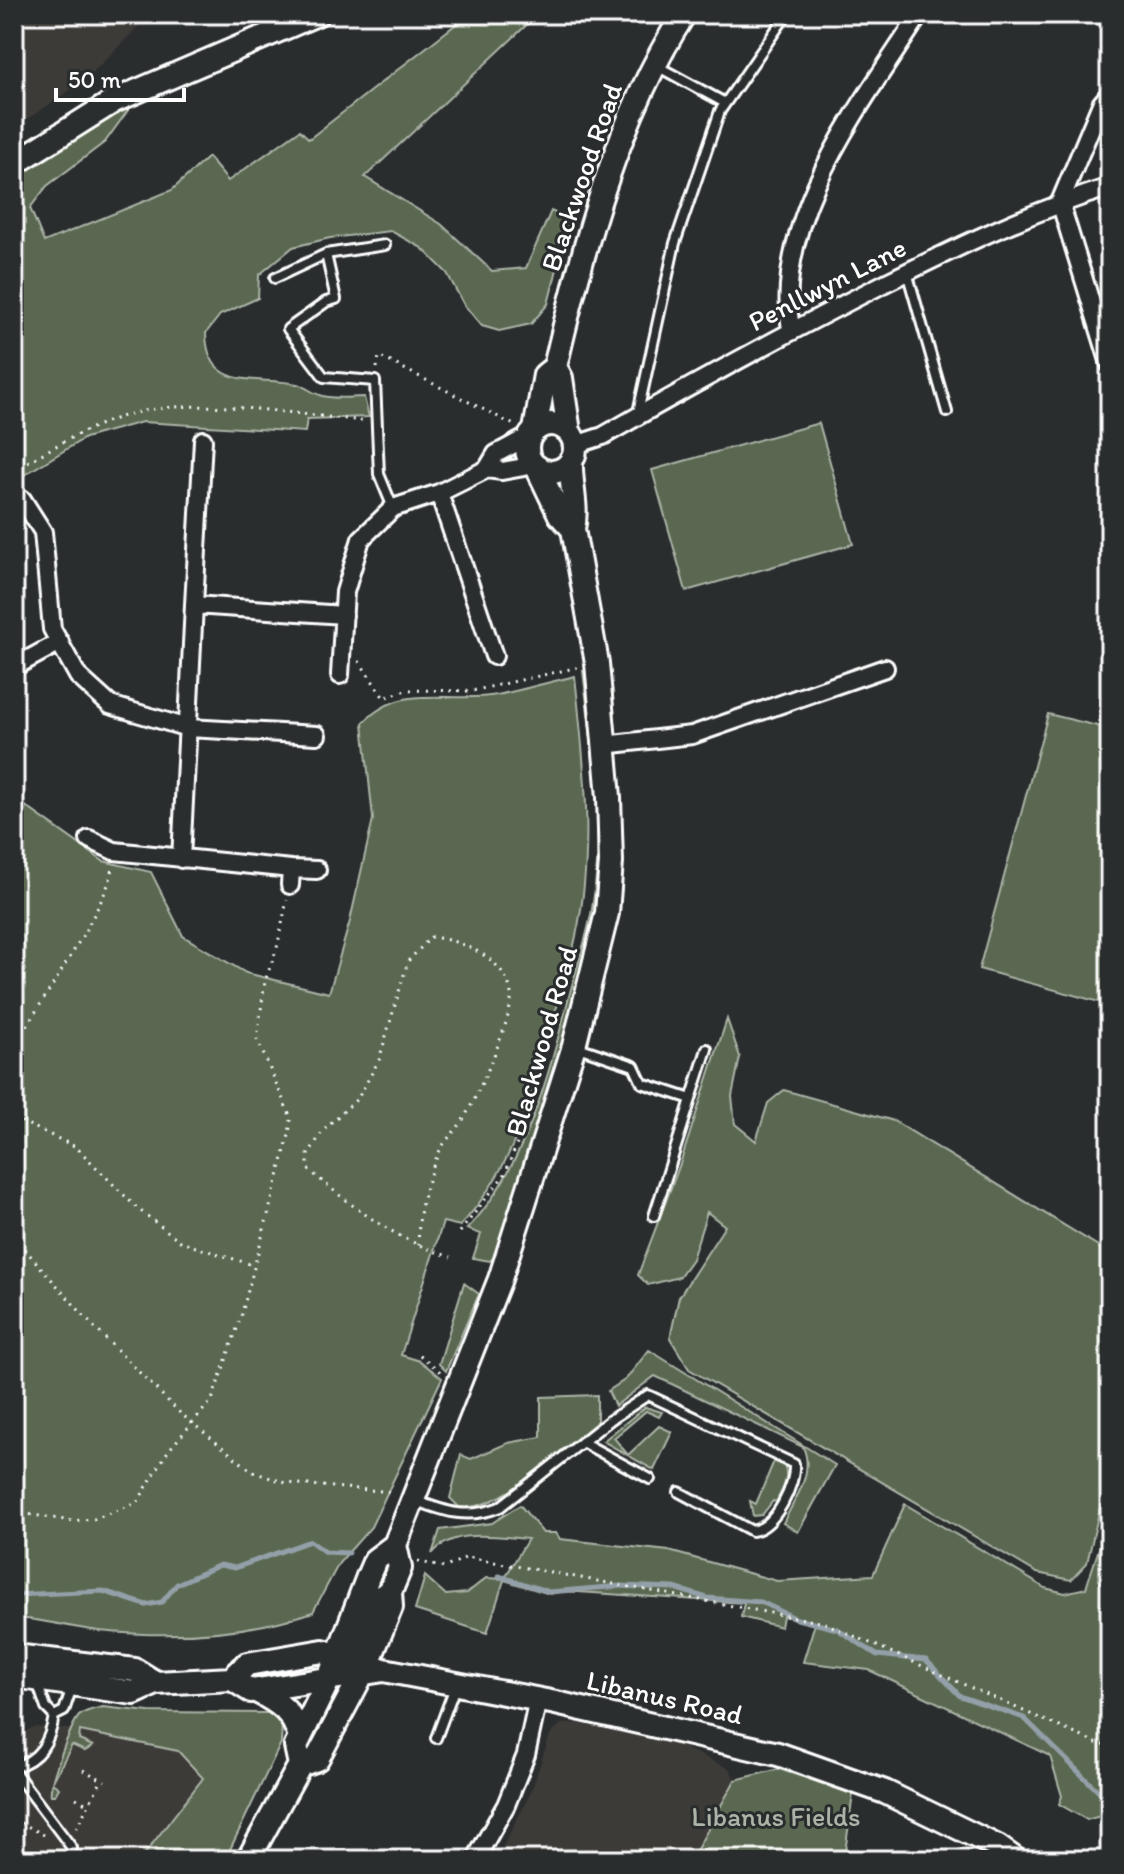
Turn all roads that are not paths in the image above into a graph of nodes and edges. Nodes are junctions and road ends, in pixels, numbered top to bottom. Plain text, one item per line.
1 (317, 14) edge
2 (684, 14) edge
3 (787, 14) edge
4 (920, 14) edge
5 (653, 63) junction
6 (1110, 93) edge
7 (725, 103) junction
8 (14, 164) edge
9 (1110, 187) edge
10 (1060, 202) junction
11 (385, 245) dead end
12 (326, 254) junction
13 (907, 272) junction
14 (275, 278) dead end
15 (791, 330) junction
16 (1110, 364) edge
17 (555, 367) junction
18 (947, 412) dead end
19 (637, 417) junction
20 (527, 430) junction
21 (203, 440) dead end
22 (572, 446) junction
23 (536, 466) junction
24 (487, 469) junction
25 (439, 493) junction
26 (14, 502) edge
27 (393, 508) junction
28 (573, 529) junction
29 (194, 605) junction
30 (344, 615) junction
31 (60, 642) junction
32 (494, 656) dead end
33 (14, 667) edge
34 (885, 668) dead end
35 (340, 675) dead end
36 (188, 728) junction
37 (317, 735) dead end
38 (604, 745) junction
39 (89, 839) dead end
40 (181, 859) junction
41 (317, 870) dead end
42 (574, 1046) junction
43 (707, 1049) dead end
44 (691, 1099) junction
45 (654, 1216) dead end
46 (582, 1442) junction
47 (650, 1479) dead end
48 (679, 1492) dead end
49 (403, 1496) junction
50 (395, 1545) junction
51 (14, 1656) edge
52 (351, 1667) junction
53 (71, 1674) junction
54 (24, 1677) edge
55 (232, 1679) junction
56 (456, 1682) junction
57 (256, 1691) junction
58 (538, 1699) junction
59 (54, 1716) junction
60 (300, 1738) junction
61 (436, 1738) dead end
62 (300, 1765) junction
63 (14, 1769) edge
64 (69, 1860) edge
65 (248, 1860) edge
66 (475, 1860) edge
67 (1016, 1860) edge

1 - 8 main road
2 - 5 main road, Blackwood Road
3 - 7 lane
4 - 15 street
5 - 7 lane
5 - 17 main road, Blackwood Road
6 - 10 street
7 - 19 lane
9 - 10 street, Penllwyn Lane
10 - 13 street, Penllwyn Lane
10 - 16 street
11 - 12 lane
12 - 14 lane
12 - 27 lane
13 - 15 street, Penllwyn Lane
13 - 18 lane
15 - 19 street, Penllwyn Lane
17 - 20 main road, Blackwood Road
17 - 22 main road, Blackwood Road
19 - 22 street, Penllwyn Lane
20 - 22 main road
20 - 23 main road
20 - 24 street
21 - 29 street
22 - 23 main road
22 - 28 main road, Blackwood Road
23 - 24 street
23 - 28 main road, Blackwood Road
24 - 25 street
25 - 27 street
25 - 32 street
26 - 31 street
27 - 30 street
28 - 38 main road, Blackwood Road
29 - 30 street
29 - 36 street
30 - 35 street
31 - 33 street
31 - 36 street
34 - 38 street
36 - 37 street
36 - 40 street
38 - 42 main road, Blackwood Road
39 - 40 street
40 - 41 street
42 - 44 lane
42 - 49 main road, Blackwood Road
43 - 44 lane
44 - 45 lane
46 - 47 lane
46 - 48 lane
46 - 49 lane
49 - 50 main road, Blackwood Road
50 - 52 main road, Blackwood Road
50 - 52 main road, Blackwood Road
51 - 53 main road
52 - 55 main road
52 - 56 main road, Libanus Road
52 - 57 main road
52 - 60 main road
52 - 62 main road
53 - 54 main road
53 - 55 main road
53 - 59 lane
54 - 59 lane
55 - 57 main road
56 - 58 main road, Libanus Road
56 - 61 lane
57 - 60 main road
58 - 66 street
58 - 67 main road, Libanus Road
59 - 63 lane
60 - 62 main road
62 - 65 main road
63 - 64 lane

